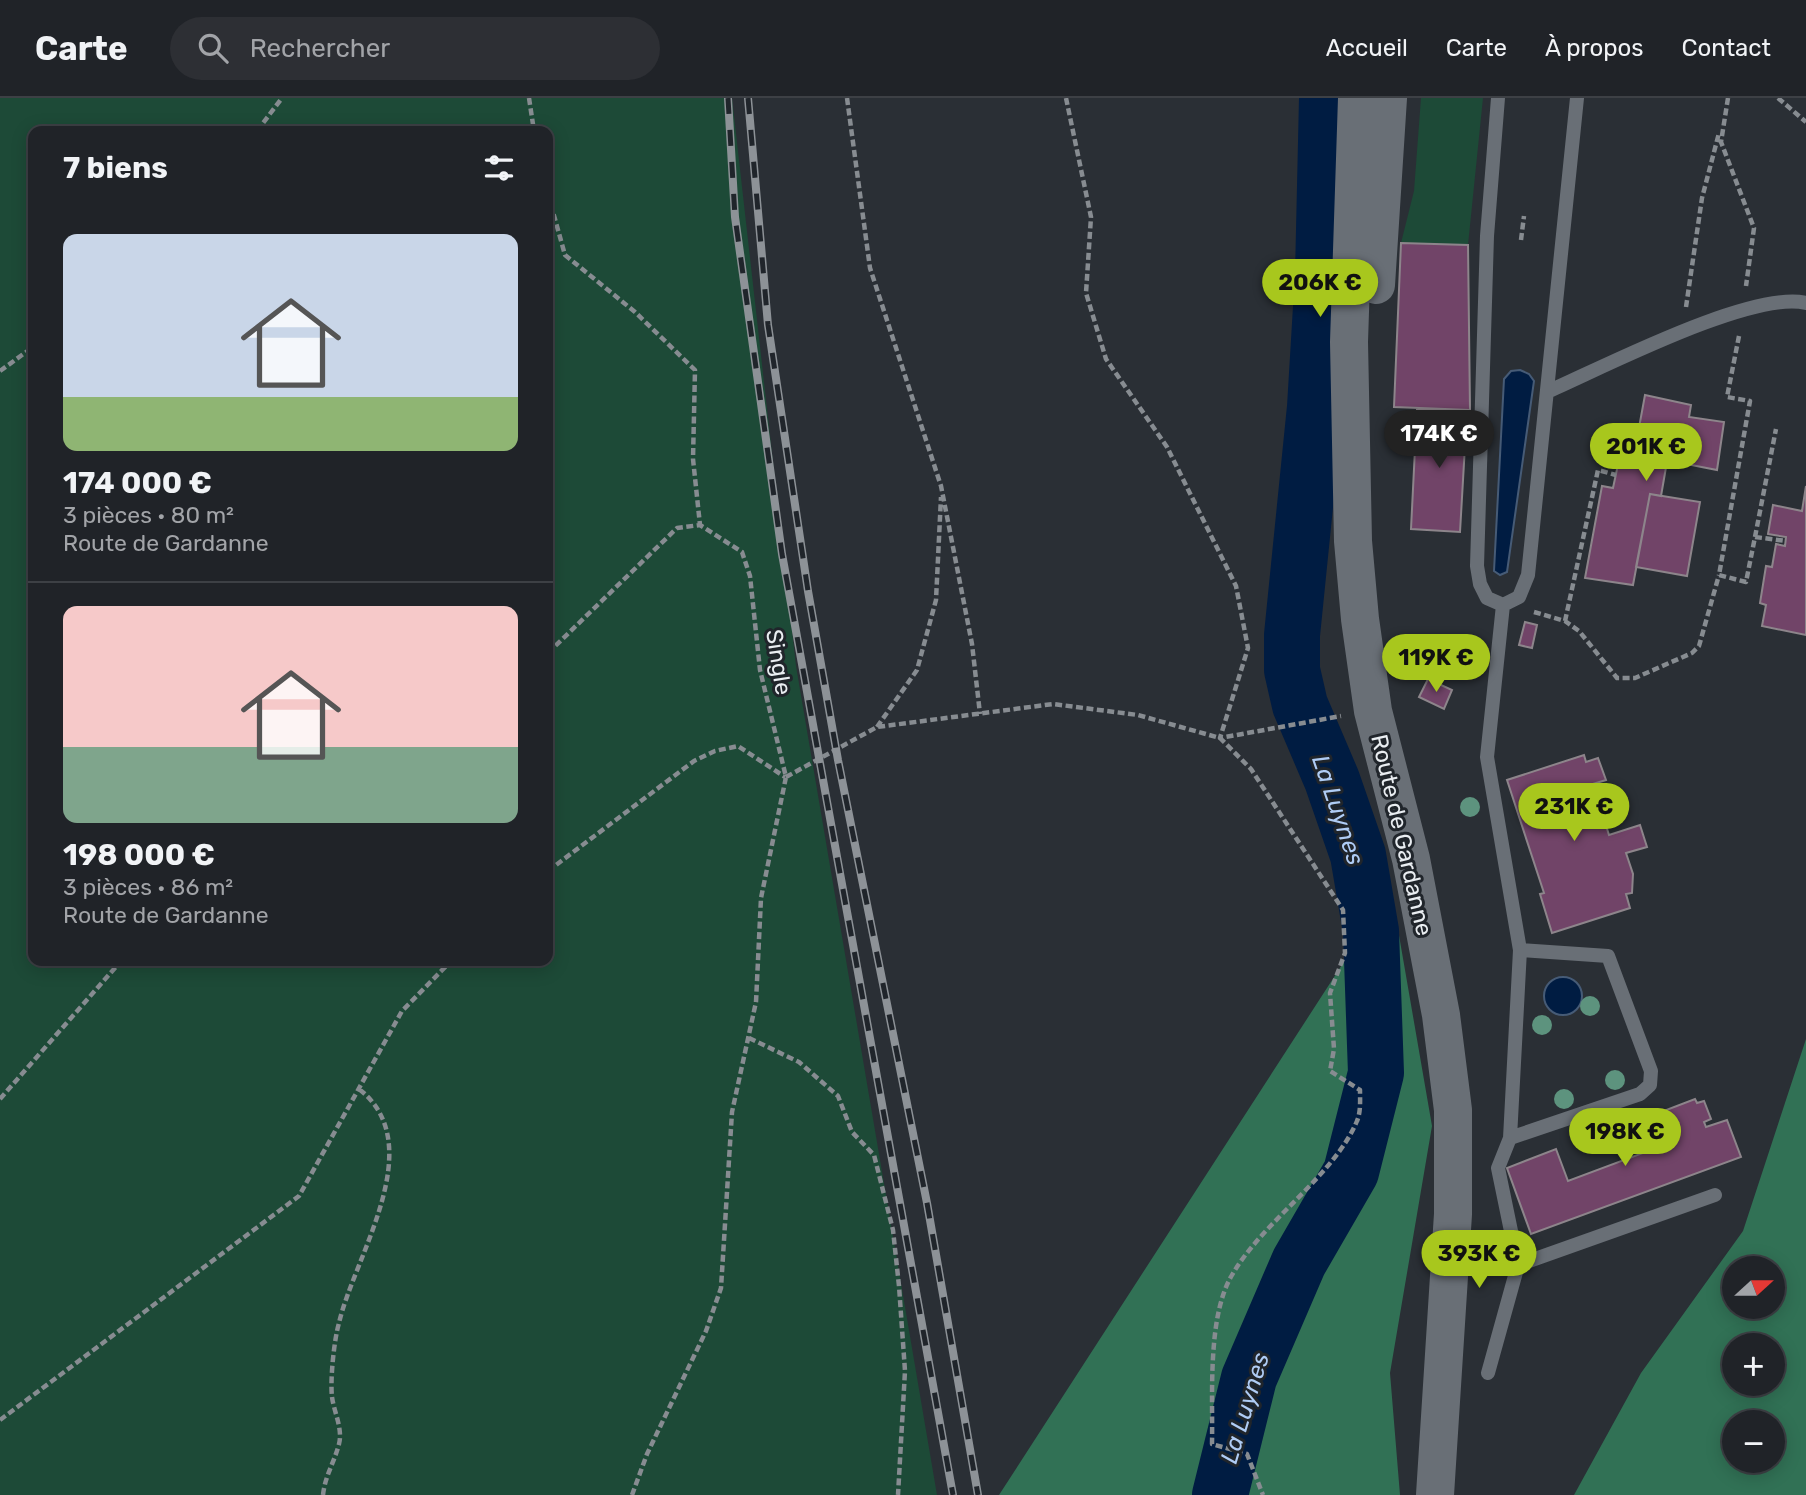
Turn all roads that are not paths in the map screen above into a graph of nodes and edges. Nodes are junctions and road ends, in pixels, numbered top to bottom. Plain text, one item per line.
1 (1357, 98) edge
2 (1388, 98) edge
3 (1497, 98) edge
4 (1577, 98) edge
5 (1806, 303) edge
6 (1547, 392) junction
7 (1353, 541) junction
8 (1503, 605) junction
9 (1520, 950) junction
10 (1510, 1138) junction
11 (1715, 1195) dead end
12 (1518, 1265) junction
13 (1488, 1373) dead end
14 (1435, 1495) edge

1 - 7 main road, Route de Gardanne
2 - 7 main road, Route de Gardanne
3 - 8 lane
4 - 6 lane
5 - 6 lane
6 - 8 lane
7 - 14 main road, Route de Gardanne
8 - 9 lane
9 - 10 lane
9 - 10 lane
10 - 12 lane
11 - 12 lane
12 - 13 lane

